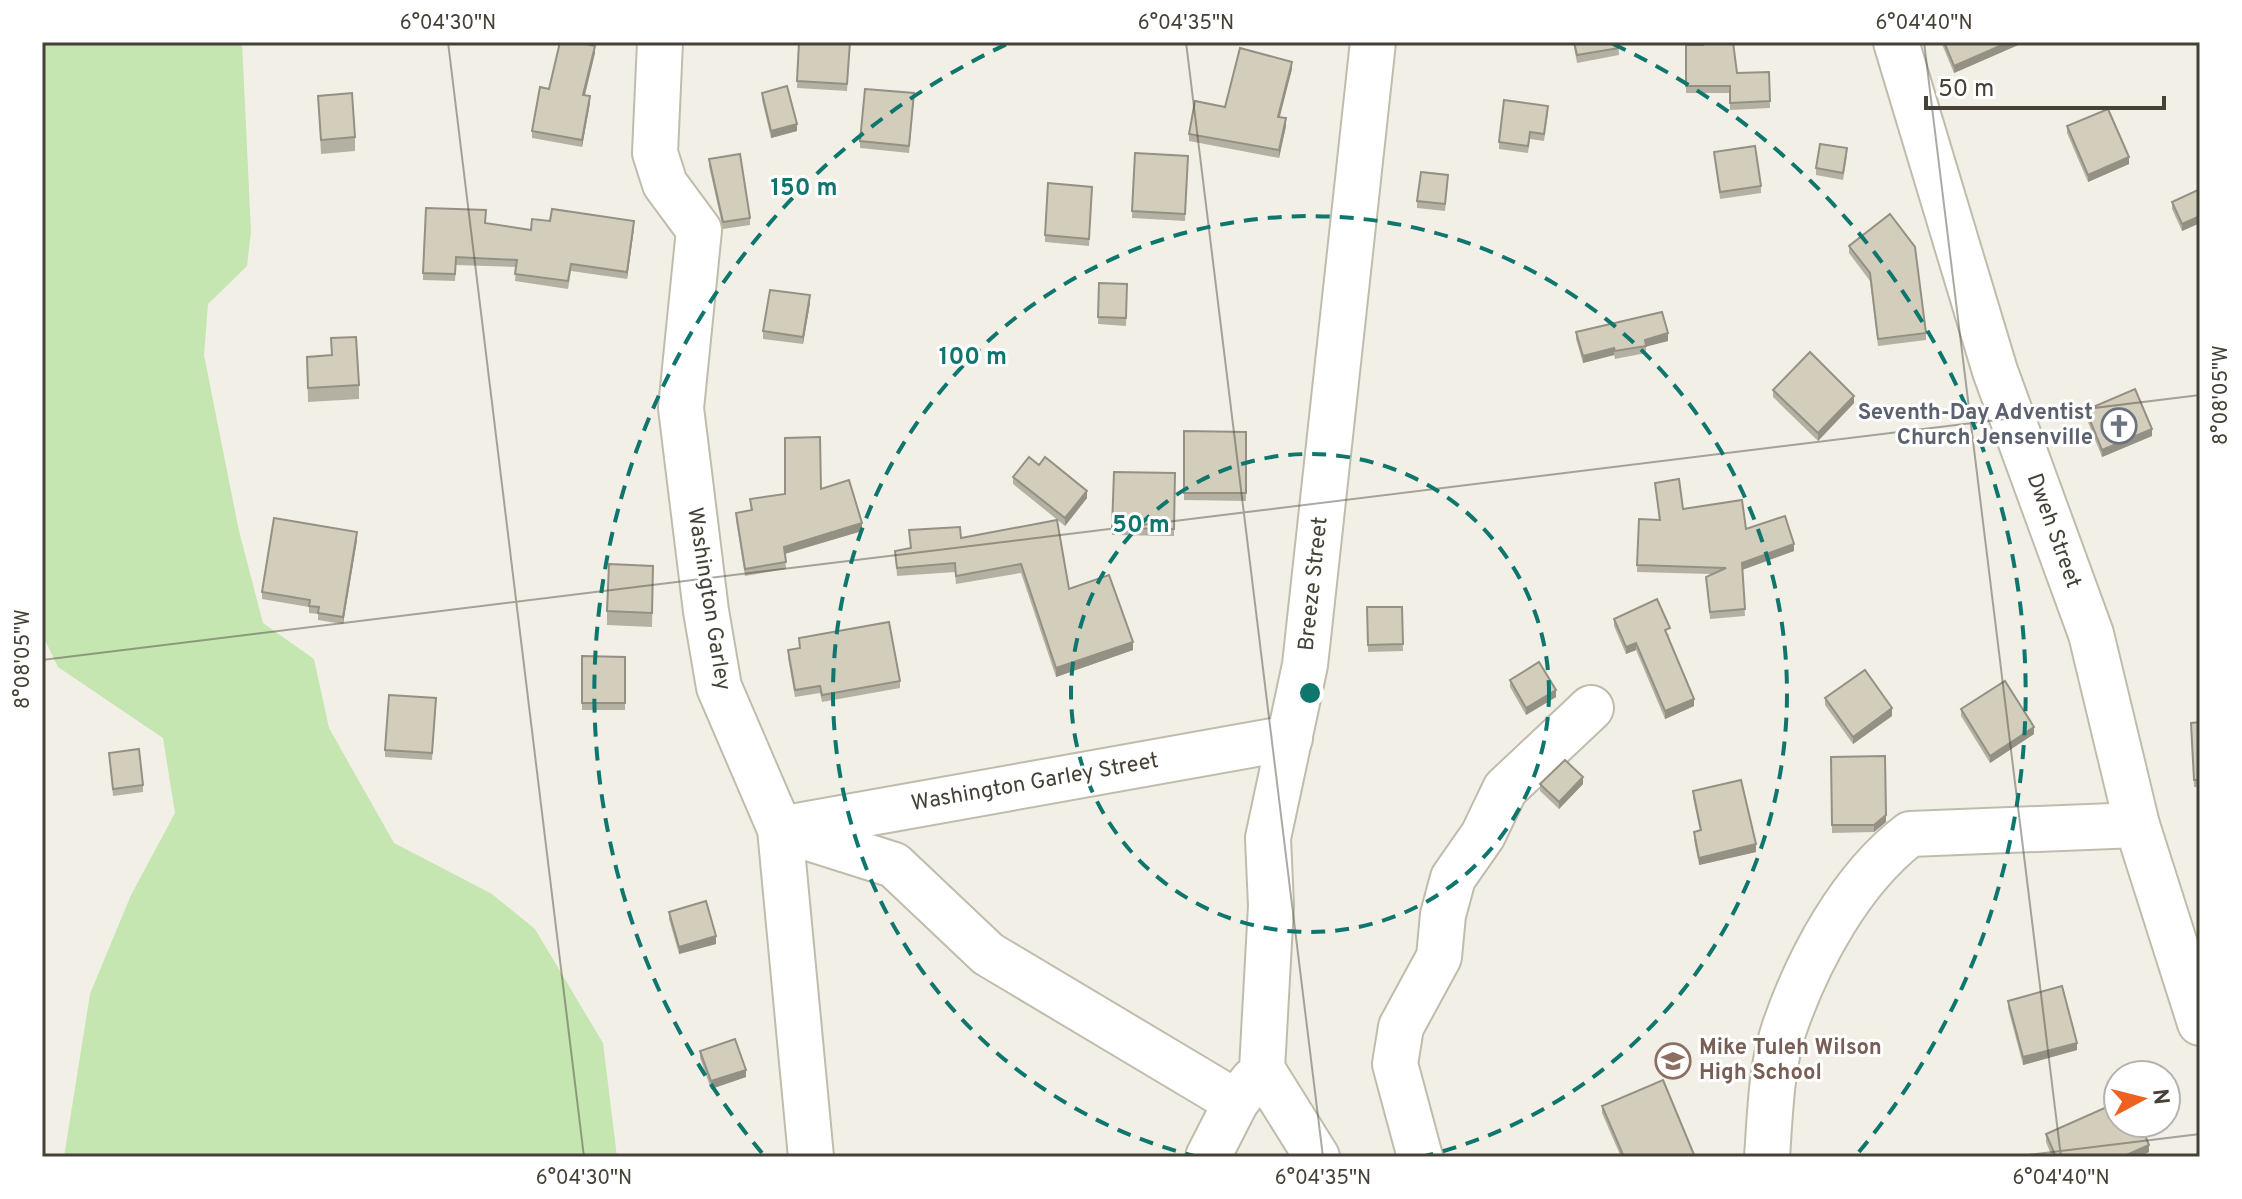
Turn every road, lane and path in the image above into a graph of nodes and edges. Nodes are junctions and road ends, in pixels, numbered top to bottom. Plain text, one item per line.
1 (660, 42) edge
2 (1373, 42) edge
3 (1896, 42) edge
4 (1591, 708) dead end
5 (1290, 738) junction
6 (2137, 825) junction
7 (780, 829) junction
8 (2200, 1023) edge
9 (1249, 1085) junction
10 (811, 1157) edge
11 (1208, 1157) edge
12 (1317, 1157) edge
13 (1420, 1157) edge
14 (1767, 1157) edge

1 - 7 street, Washington Garley
2 - 5 street, Breeze Street
3 - 6 street, Dweh Street
4 - 13 street
5 - 7 street, Washington Garley Street
5 - 9 street, Breeze Street
6 - 8 street, Dweh Street
6 - 14 street
7 - 9 street
7 - 10 street, Washington Garley
9 - 11 street
9 - 12 street

